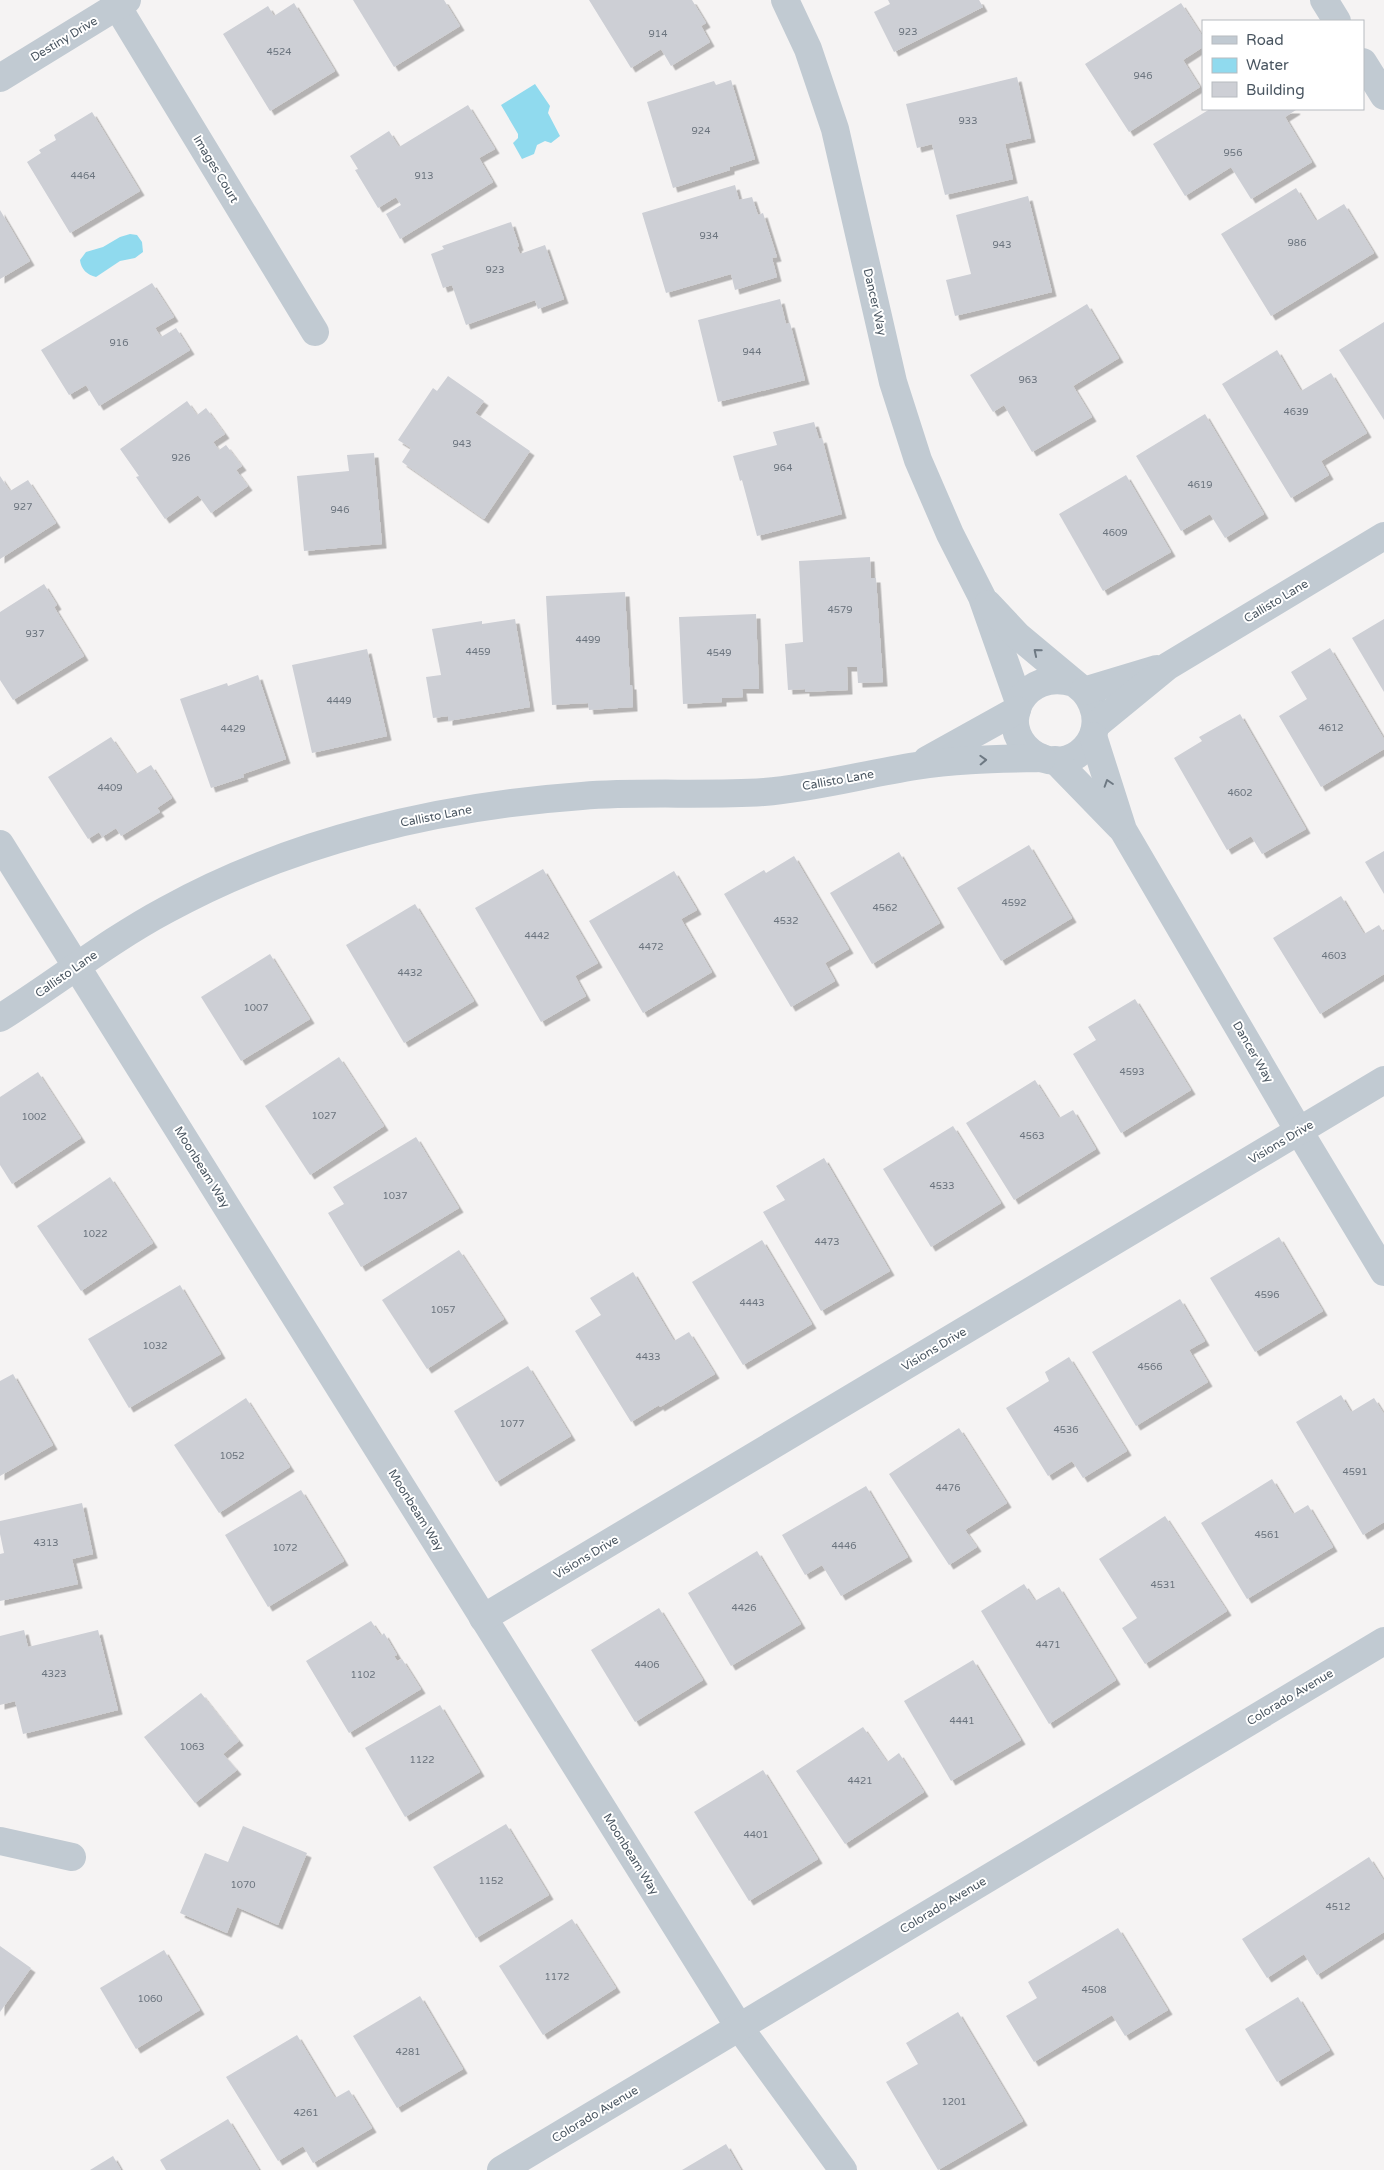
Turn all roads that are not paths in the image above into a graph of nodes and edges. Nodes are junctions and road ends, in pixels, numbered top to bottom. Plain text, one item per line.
1 (785, 0) edge
2 (1324, 0) edge
3 (122, 3) edge
4 (1336, 20) edge
5 (1364, 64) edge
6 (0, 78) edge
7 (1384, 96) edge
8 (315, 332) dead end
9 (1384, 536) edge
10 (982, 598) junction
11 (1168, 666) junction
12 (1079, 687) junction
13 (1018, 706) junction
14 (1095, 730) junction
15 (1048, 759) junction
16 (917, 766) junction
17 (1123, 830) junction
18 (0, 844) edge
19 (77, 966) junction
20 (0, 1018) edge
21 (1384, 1080) edge
22 (1299, 1131) junction
23 (1384, 1272) edge
24 (483, 1618) junction
25 (1384, 1641) edge
26 (0, 1841) edge
27 (72, 1857) dead end
28 (739, 2028) junction
29 (501, 2170) edge
30 (843, 2170) edge

1 - 10 street, Dancer Way
2 - 4 street
3 - 6 street, Destiny Drive
3 - 8 street, Images Court
5 - 7 street
9 - 11 street, Callisto Lane
12 -> 10 street, Dancer Way
10 - 13 street, Dancer Way
11 - 12 street, Callisto Lane
11 - 14 street, Callisto Lane
12 - 13 street
12 - 14 street
13 - 15 street
13 - 16 street, Callisto Lane
14 - 15 street
17 -> 14 street, Dancer Way
16 -> 15 street, Callisto Lane
15 - 17 street, Dancer Way
16 - 19 street, Callisto Lane
17 - 22 street, Dancer Way
18 - 19 street, Moonbeam Way
19 - 20 street, Callisto Lane
19 - 24 street, Moonbeam Way
21 - 22 street, Visions Drive
22 - 23 street, Dancer Way
22 - 24 street, Visions Drive
24 - 28 street, Moonbeam Way
25 - 28 street, Colorado Avenue
26 - 27 street
28 - 29 street, Colorado Avenue
28 - 30 street, Moonbeam Way

